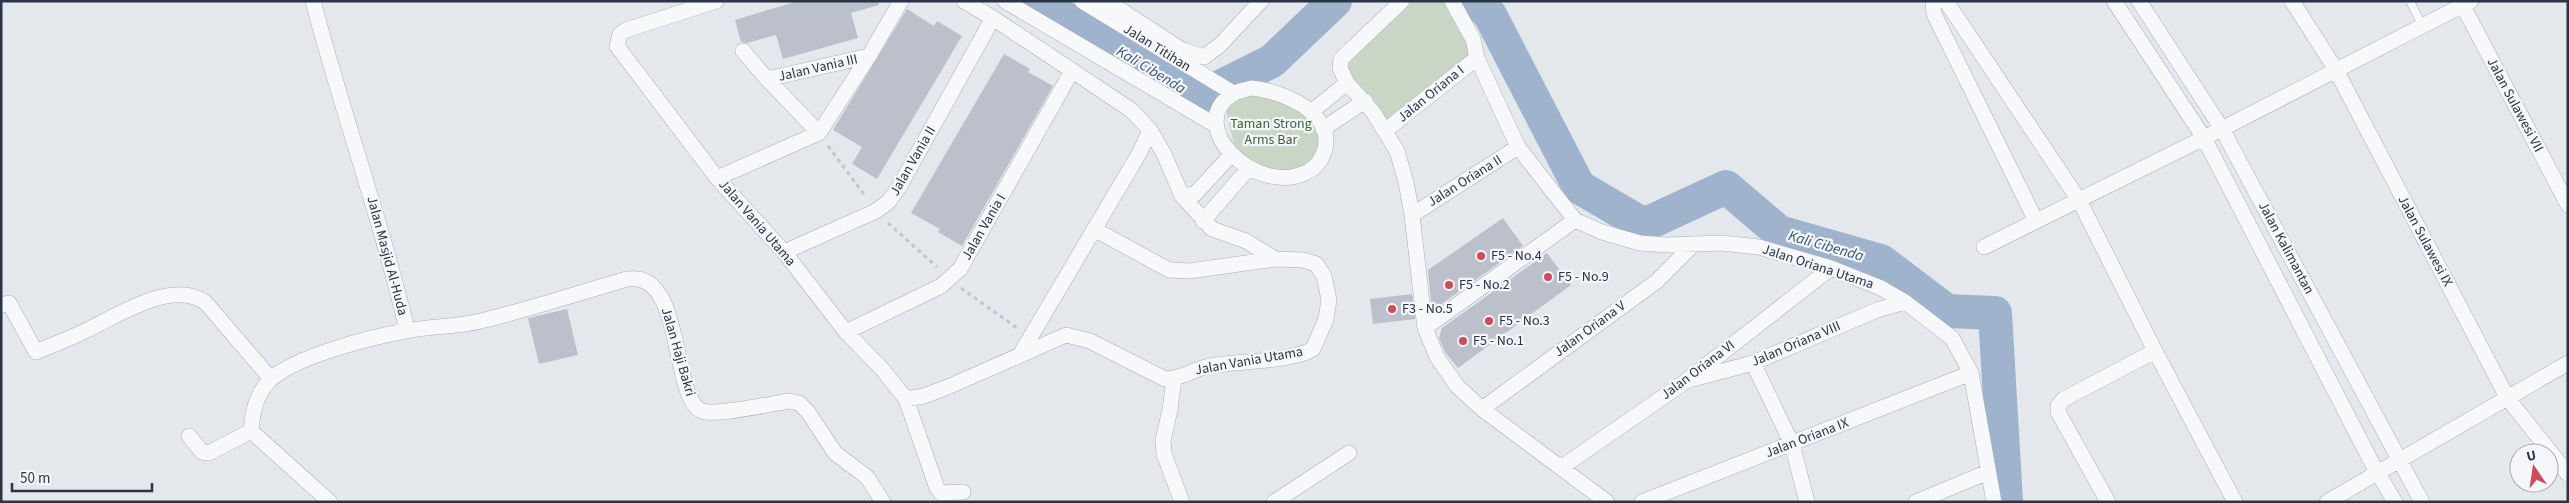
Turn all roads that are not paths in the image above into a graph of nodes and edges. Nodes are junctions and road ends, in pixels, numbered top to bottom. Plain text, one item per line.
1 (313, 1) edge
2 (716, 1) edge
3 (901, 1) edge
4 (964, 1) edge
5 (1005, 1) edge
6 (1082, 1) edge
7 (1261, 1) edge
8 (1402, 1) edge
9 (1452, 1) edge
10 (1933, 1) edge
11 (1946, 1) edge
12 (2114, 1) edge
13 (2139, 1) edge
14 (2292, 1) edge
15 (2410, 1) edge
16 (1115, 3) edge
17 (2467, 3) edge
18 (993, 18) junction
19 (2422, 25) junction
20 (742, 51) dead end
21 (870, 56) junction
22 (1477, 58) junction
23 (2336, 70) junction
24 (1072, 71) junction
25 (767, 79) junction
26 (1348, 83) junction
27 (1233, 93) junction
28 (1365, 101) junction
29 (1311, 112) junction
30 (1217, 126) junction
31 (1323, 129) junction
32 (2222, 129) junction
33 (1150, 130) junction
34 (1386, 130) junction
35 (819, 133) junction
36 (2204, 138) junction
37 (1518, 147) junction
38 (1231, 154) junction
39 (1248, 169) junction
40 (717, 178) junction
41 (1182, 196) junction
42 (2079, 200) junction
43 (2568, 205) edge
44 (1412, 215) junction
45 (1575, 220) junction
46 (1203, 221) junction
47 (2036, 221) junction
48 (1094, 229) junction
49 (1694, 244) junction
50 (1984, 247) dead end
51 (784, 252) junction
52 (1275, 259) junction
53 (1831, 268) junction
54 (1905, 302) junction
55 (1, 305) edge
56 (1040, 322) junction
57 (1425, 328) junction
58 (407, 330) junction
59 (846, 332) junction
60 (1066, 335) junction
61 (2154, 351) junction
62 (1021, 353) junction
63 (1752, 363) junction
64 (2568, 363) edge
65 (1971, 373) junction
66 (271, 379) junction
67 (1174, 379) junction
68 (1686, 381) junction
69 (2508, 398) junction
70 (906, 399) junction
71 (1482, 409) junction
72 (250, 431) junction
73 (189, 436) dead end
74 (1792, 444) junction
75 (1349, 453) dead end
76 (2399, 461) junction
77 (1562, 467) junction
78 (1988, 472) junction
79 (2378, 474) junction
80 (2568, 474) edge
81 (964, 492) dead end
82 (330, 502) edge
83 (883, 502) edge
84 (1182, 502) edge
85 (1274, 502) edge
86 (1607, 502) edge
87 (1642, 502) edge
88 (1807, 502) edge
89 (1916, 502) edge
90 (1994, 502) edge
91 (2108, 502) edge
92 (2235, 502) edge
93 (2327, 502) edge
94 (2395, 502) edge
95 (2422, 502) edge

1 - 58 street, Jalan Masjid Al-Huda
2 - 40 street, Jalan Vania Utama
3 - 21 street, Jalan Vania III
4 - 18 street, Jalan Vania Utama
5 - 30 street
6 - 27 street, Jalan Titihan
7 - 16 street
8 - 26 street
9 - 22 street, Jalan Oriana Utama
10 - 47 street
11 - 42 street
12 - 36 street, Jalan Kalimantan
13 - 32 street, Jalan Kalimantan
14 - 23 street, Jalan Sulawesi IX
15 - 19 lane
17 - 19 street
17 - 43 street, Jalan Sulawesi VII
18 - 24 street, Jalan Vania Utama
18 - 51 street, Jalan Vania II
19 - 23 street
20 - 25 street, Jalan Vania III
21 - 25 street, Jalan Vania III
21 - 35 street, Jalan Vania III
22 - 34 street, Jalan Oriana I
22 - 37 street, Jalan Oriana Utama
23 - 32 street
23 - 69 street, Jalan Sulawesi IX
24 - 33 street, Jalan Vania Utama
24 - 59 street, Jalan Vania I
25 - 35 street, Jalan Vania III
26 - 28 street
26 - 29 street
27 - 29 street
27 - 30 street
28 - 31 street
28 - 34 street
29 - 31 street
30 - 38 street
31 - 39 street
32 - 36 street
32 - 76 street, Jalan Kalimantan
33 - 41 street, Jalan Vania Utama
33 - 48 street
34 - 44 street
35 - 40 street
36 - 42 street
36 - 79 street, Jalan Kalimantan
37 - 44 street, Jalan Oriana II
37 - 45 street, Jalan Oriana Utama
38 - 39 street
38 - 41 street
39 - 46 street
40 - 51 street, Jalan Vania Utama
41 - 46 street, Jalan Vania Utama
42 - 47 street
42 - 61 street
44 - 57 street
45 - 49 street, Jalan Oriana Utama
45 - 57 street
46 - 52 street, Jalan Vania Utama
47 - 50 street
48 - 52 street, Jalan Vania Utama
48 - 56 street
49 - 53 street, Jalan Oriana Utama
49 - 71 street, Jalan Oriana V
51 - 59 street, Jalan Vania Utama
52 - 67 street, Jalan Vania Utama
53 - 54 street, Jalan Oriana Utama
53 - 68 street, Jalan Oriana VI
54 - 63 street, Jalan Oriana VIII
54 - 65 street, Jalan Oriana Utama
55 - 66 street
56 - 60 street
56 - 62 street
57 - 71 street
58 - 66 street, Jalan Masjid Al-Huda
58 - 83 street, Jalan Haji Bakri
59 - 70 street, Jalan Vania Utama
60 - 62 street
60 - 67 street
61 - 91 street
61 - 92 street
62 - 70 street
63 - 68 street, Jalan Oriana VIII
63 - 74 street
64 - 69 street
65 - 74 street, Jalan Oriana IX
65 - 78 street, Jalan Oriana Utama
66 - 72 street, Jalan Masjid Al-Huda
67 - 84 street
68 - 77 street, Jalan Oriana VI
69 - 76 street
69 - 80 street, Jalan Sulawesi IX
70 - 81 street, Jalan Vania Utama
71 - 77 street
72 - 73 street
72 - 82 street
74 - 87 street, Jalan Oriana IX
74 - 88 street
75 - 85 street
76 - 79 street
76 - 95 street, Jalan Kalimantan
77 - 86 street
78 - 89 street
78 - 90 street, Jalan Oriana Utama
79 - 93 street
79 - 94 street, Jalan Kalimantan

